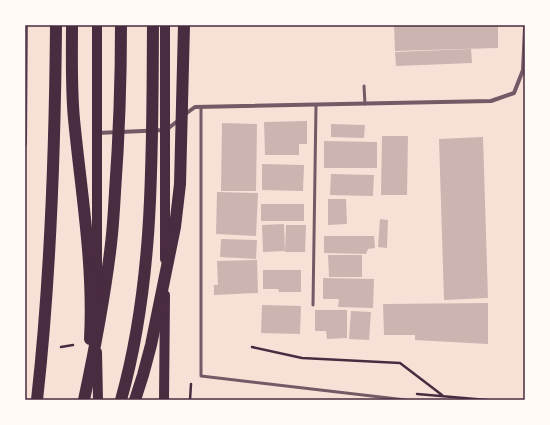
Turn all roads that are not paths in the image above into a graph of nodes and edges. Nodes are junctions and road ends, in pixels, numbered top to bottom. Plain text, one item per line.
1 (26, 25) edge
2 (56, 25) edge
3 (72, 25) edge
4 (97, 25) edge
5 (121, 25) edge
6 (152, 25) edge
7 (165, 25) edge
8 (184, 25) edge
9 (525, 28) edge
10 (524, 71) edge
11 (364, 86) dead end
12 (365, 104) junction
13 (316, 105) junction
14 (201, 107) junction
15 (26, 109) edge
16 (166, 130) junction
17 (97, 133) junction
18 (25, 144) edge
19 (313, 305) dead end
20 (37, 400) edge
21 (84, 400) edge
22 (98, 400) edge
23 (121, 400) edge
24 (135, 400) edge
25 (164, 400) edge
26 (406, 400) edge

1 - 15 street
2 - 20 highway
3 - 21 highway
4 - 17 main road
5 - 21 highway
6 - 23 highway
7 - 16 main road
8 - 24 highway
9 - 10 street
10 - 12 street
11 - 12 lane
12 - 13 street
13 - 14 street
13 - 19 lane
14 - 16 street
14 - 26 lane
15 - 18 street
16 - 17 street
16 - 25 main road
17 - 22 main road

